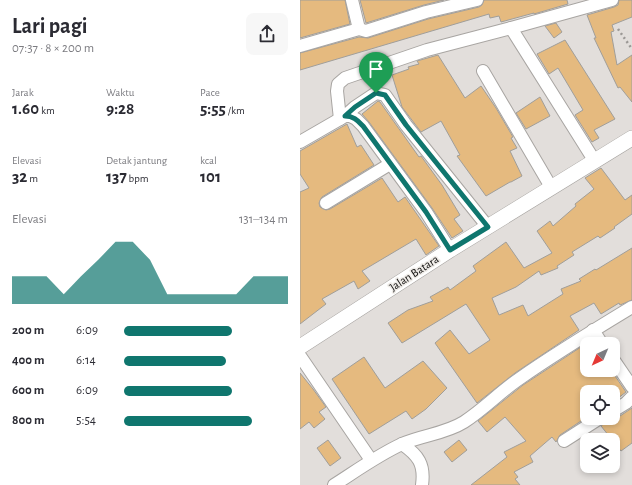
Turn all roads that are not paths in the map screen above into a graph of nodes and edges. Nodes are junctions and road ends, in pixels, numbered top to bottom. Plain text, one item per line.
1 (352, 0) edge
2 (423, 0) edge
3 (477, 0) edge
4 (612, 0) edge
5 (426, 12) junction
6 (511, 28) junction
7 (359, 29) junction
8 (300, 46) edge
9 (483, 71) dead end
10 (343, 118) junction
11 (632, 138) edge
12 (300, 142) edge
13 (594, 160) junction
14 (390, 164) junction
15 (551, 187) junction
16 (326, 203) dead end
17 (488, 227) junction
18 (450, 250) junction
19 (632, 307) edge
20 (593, 330) junction
21 (598, 337) edge
22 (300, 347) edge
23 (300, 356) edge
24 (620, 369) edge
25 (632, 387) edge
26 (632, 397) edge
27 (620, 406) edge
28 (589, 425) edge
29 (564, 441) dead end
30 (402, 444) junction
31 (371, 460) junction
32 (334, 485) edge
33 (422, 485) edge

1 - 7 street
2 - 5 street
3 - 5 street
4 - 6 street
5 - 7 street
6 - 10 street
6 - 13 street
7 - 8 street
9 - 15 street
10 - 12 street
10 - 14 street
10 - 17 street
11 - 13 street, Jalan Batara
13 - 15 street, Jalan Batara
14 - 16 street
14 - 18 street
15 - 17 street, Jalan Batara
17 - 18 street, Jalan Batara
18 - 22 street, Jalan Batara
19 - 20 street
20 - 21 street
20 - 30 street
23 - 31 street
24 - 25 street
26 - 27 street
28 - 29 street
30 - 31 street
30 - 33 street
31 - 32 street

